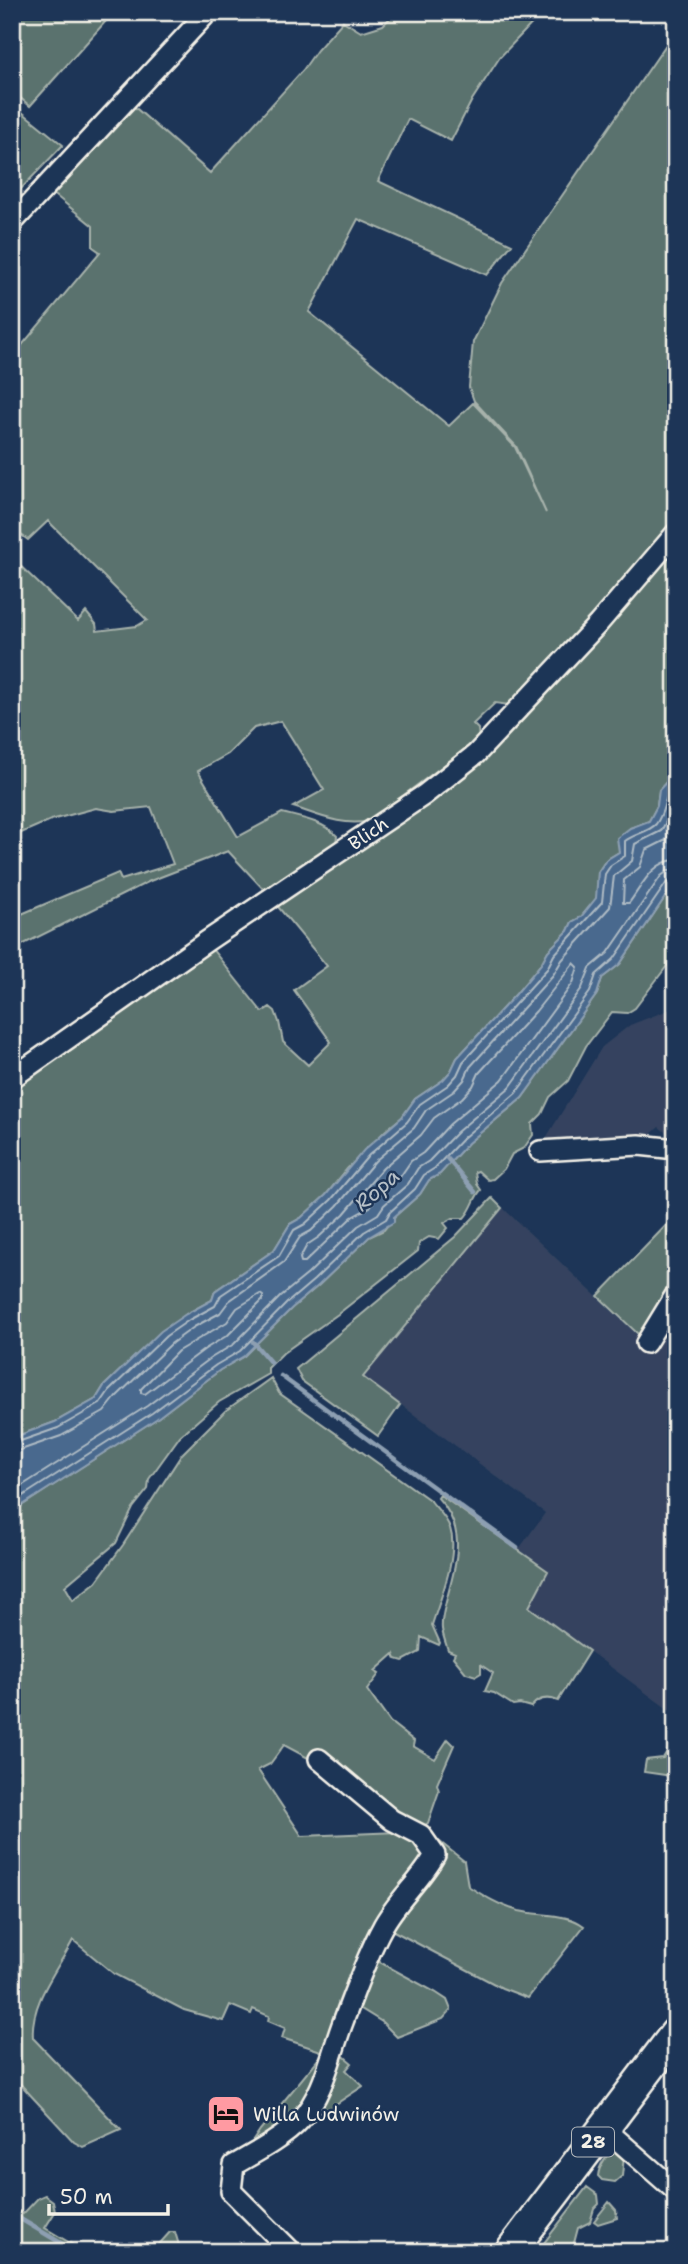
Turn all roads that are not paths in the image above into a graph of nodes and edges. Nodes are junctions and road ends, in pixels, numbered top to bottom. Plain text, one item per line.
1 (208, 12) edge
2 (12, 223) edge
3 (676, 533) edge
4 (12, 1078) edge
5 (676, 1149) edge
6 (540, 1152) dead end
7 (676, 1294) edge
8 (646, 1343) dead end
9 (319, 1759) dead end
10 (676, 2032) edge
11 (604, 2128) junction
12 (676, 2191) edge
13 (292, 2252) edge
14 (510, 2252) edge

1 - 2 street
3 - 4 street, Blich
5 - 6 street
7 - 8 street
9 - 13 street
10 - 11 main road, 28
11 - 12 street
11 - 14 main road, 28

